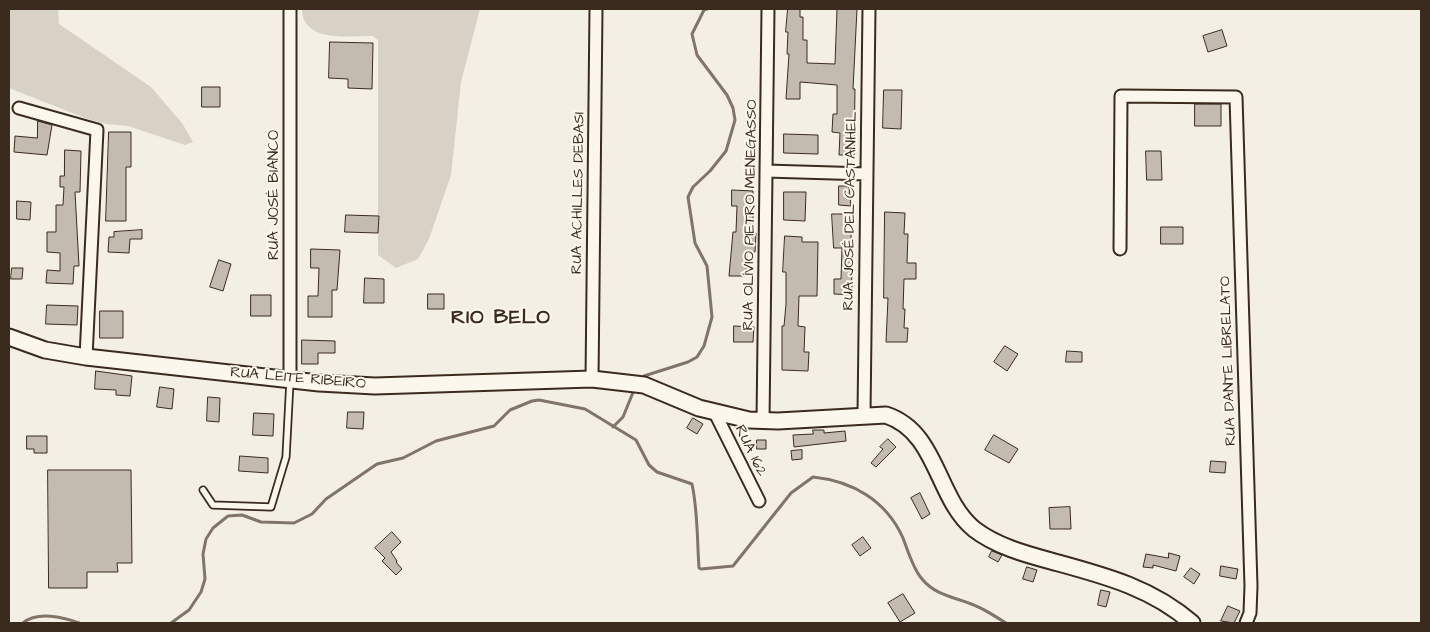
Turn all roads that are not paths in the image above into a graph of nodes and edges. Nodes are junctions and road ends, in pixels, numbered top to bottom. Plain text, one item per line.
1 (290, 9) edge
2 (596, 9) edge
3 (768, 9) edge
4 (869, 9) edge
5 (19, 108) dead end
6 (766, 171) junction
7 (867, 174) junction
8 (1120, 249) dead end
9 (9, 337) edge
10 (86, 357) junction
11 (592, 379) junction
12 (290, 380) junction
13 (714, 413) junction
14 (864, 414) junction
15 (764, 421) junction
16 (203, 490) dead end
17 (759, 501) dead end
18 (1192, 623) edge
19 (1246, 623) edge

1 - 12 street, RUA JOSÉ BIANCO
2 - 11 street, RUA ACHILLES DEBASI
3 - 6 street, RUA OLÍVIO PIETRO MENEGASSO
4 - 7 street, RUA JOSÉ DEL CASTANHEL
5 - 10 street
6 - 7 street
6 - 15 street, RUA OLÍVIO PIETRO MENEGASSO
7 - 14 street, RUA JOSÉ DEL CASTANHEL
8 - 19 street, RUA DANTE LIBRELATO
9 - 10 street, RUA LEITE RIBEIRO
10 - 12 street, RUA LEITE RIBEIRO
11 - 12 street, RUA LEITE RIBEIRO
11 - 13 street, RUA LEITE RIBEIRO
12 - 16 lane
13 - 15 street, RUA LEITE RIBEIRO
13 - 17 street, RUA 162
14 - 15 street, RUA LEITE RIBEIRO
14 - 18 street, RUA LEITE RIBEIRO

